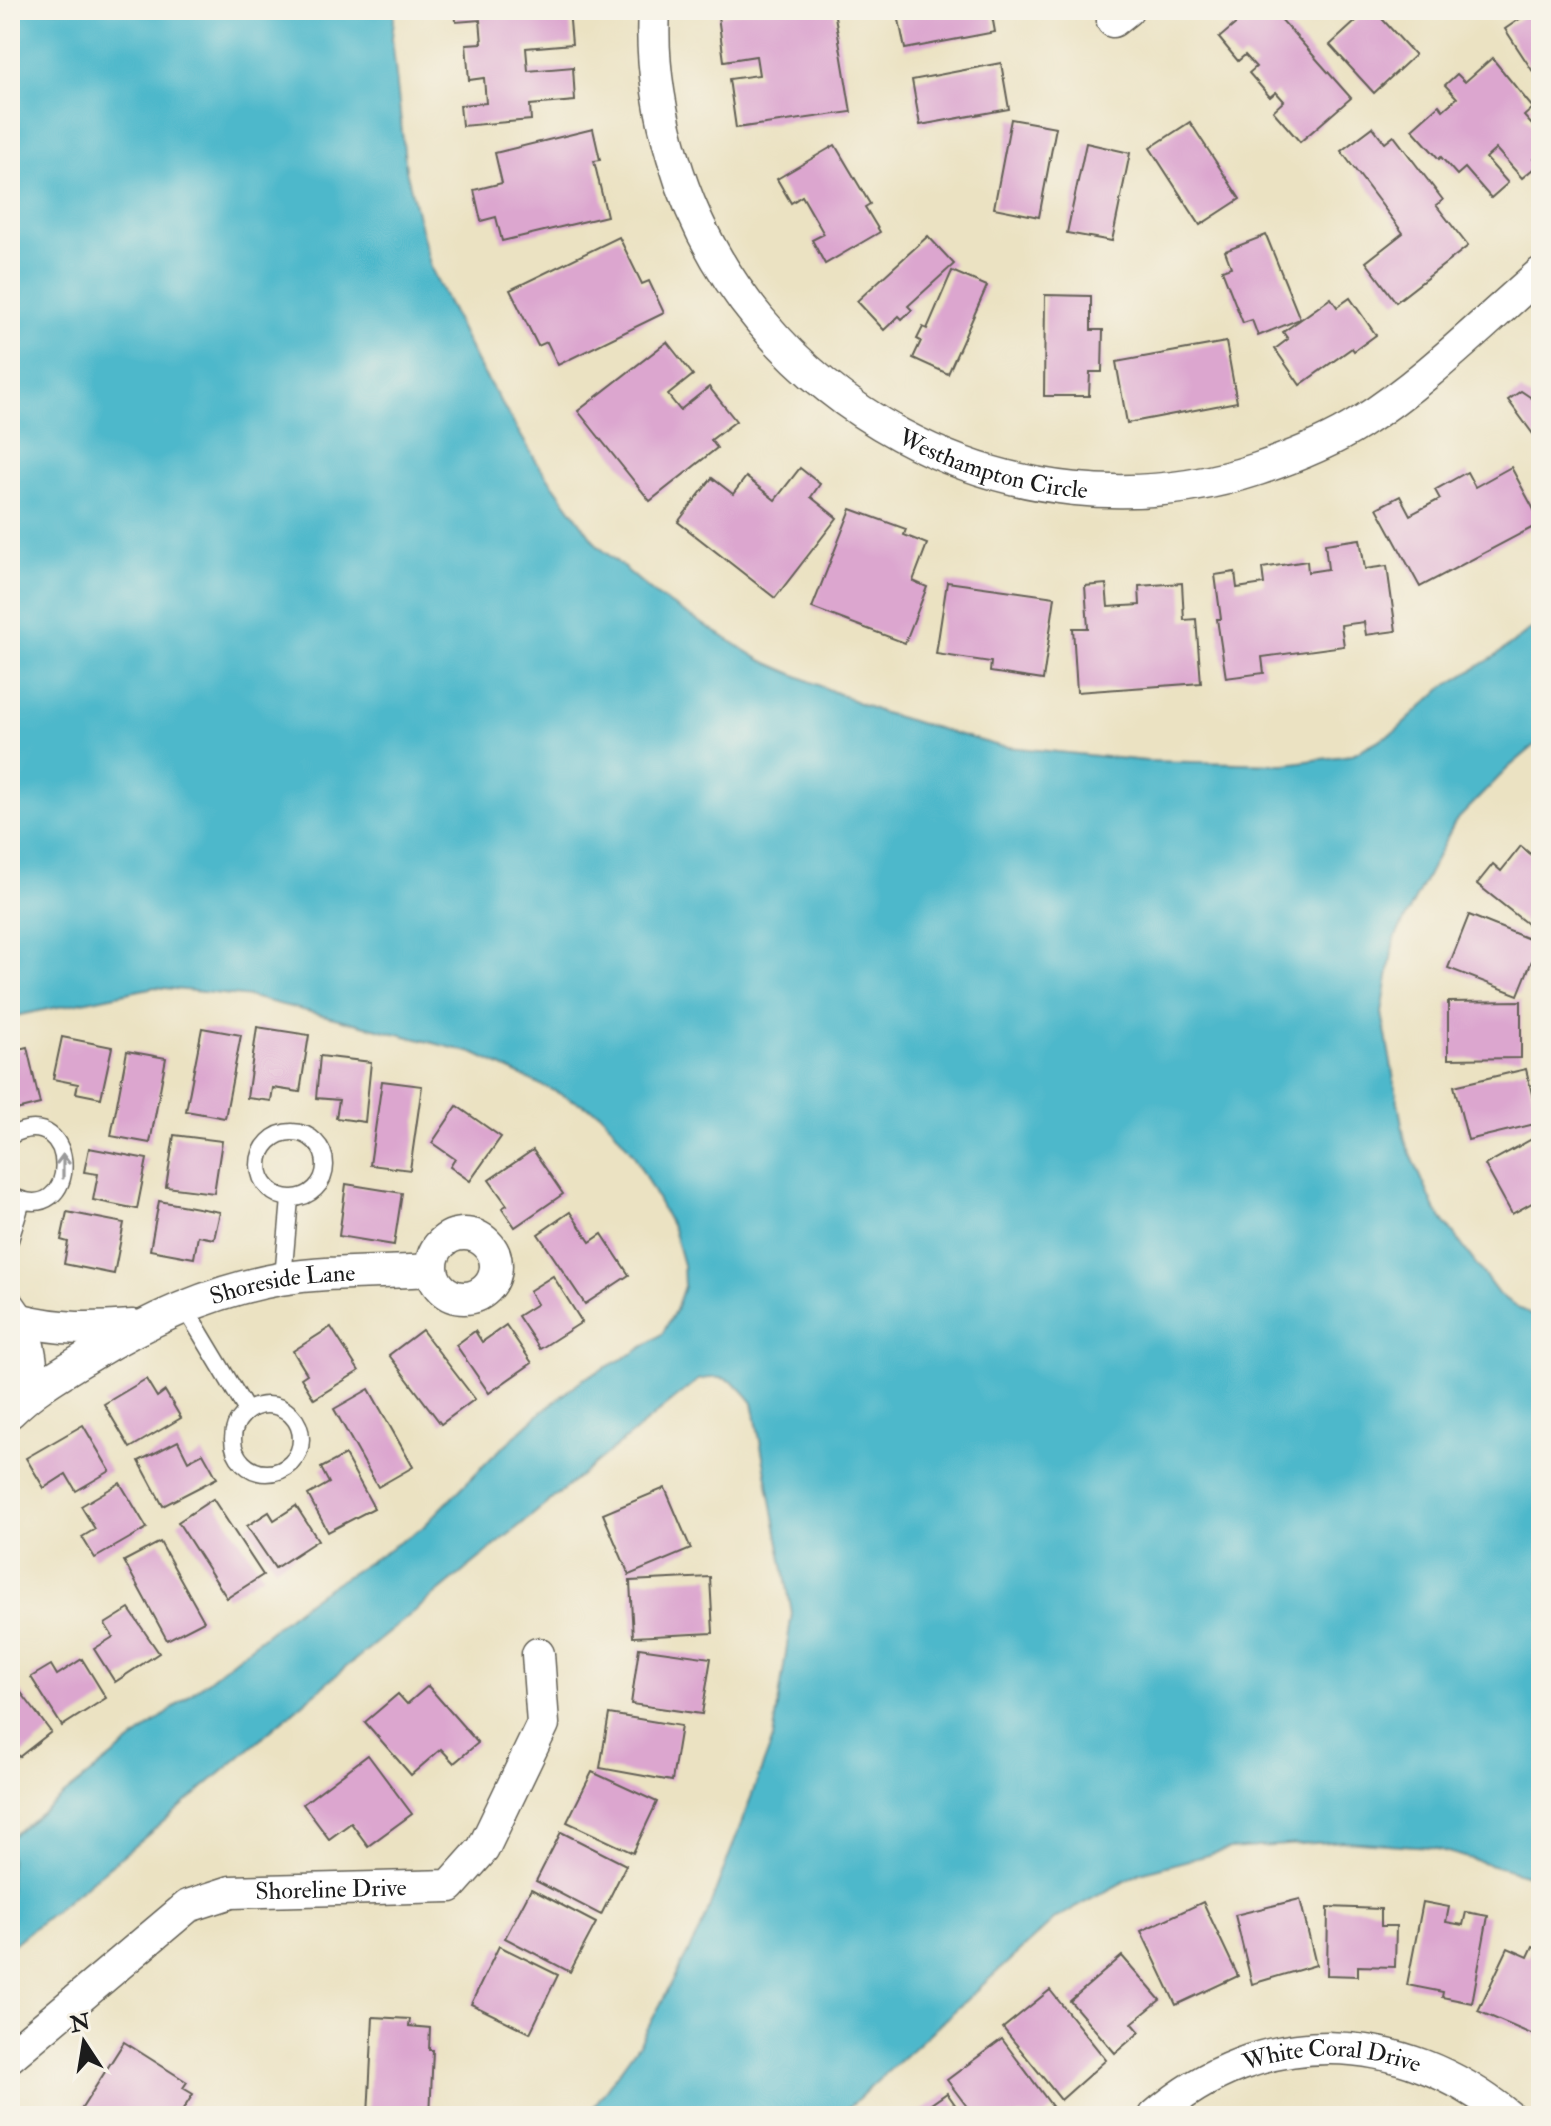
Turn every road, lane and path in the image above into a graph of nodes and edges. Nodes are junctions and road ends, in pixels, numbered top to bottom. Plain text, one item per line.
1 (654, 10) edge
2 (1541, 273) edge
3 (10, 1136) edge
4 (16, 1198) edge
5 (290, 1199) junction
6 (10, 1240) edge
7 (432, 1270) dead end
8 (283, 1278) junction
9 (184, 1306) junction
10 (16, 1314) edge
11 (140, 1325) junction
12 (21, 1402) edge
13 (247, 1411) junction
14 (538, 1654) dead end
15 (10, 2056) edge
16 (1155, 2116) edge
17 (1508, 2116) edge

1 - 2 street, Westhampton Circle
4 -> 3 lane
4 - 6 lane
5 - 5 lane
5 - 8 lane
7 - 8 street, Shoreside Lane
8 - 9 street, Shoreside Lane
9 - 11 street, Shoreside Lane
9 - 13 lane
10 - 11 street, Shoreside Lane
10 - 12 street
11 - 12 street, Shoreside Lane
13 - 13 lane
14 - 15 street, Shoreline Drive
16 - 17 street, White Coral Drive

